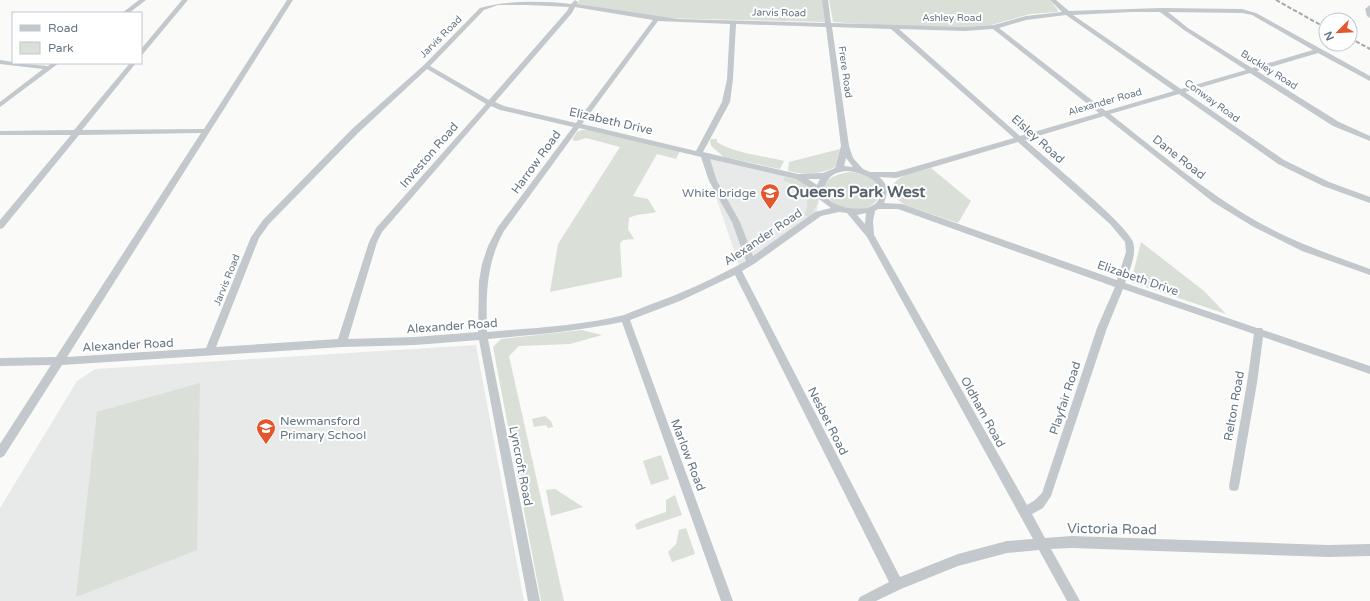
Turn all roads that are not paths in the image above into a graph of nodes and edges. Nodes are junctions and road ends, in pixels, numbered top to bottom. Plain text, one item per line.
1 (143, 0) edge
2 (184, 0) edge
3 (290, 0) edge
4 (825, 0) edge
5 (1053, 0) edge
6 (575, 3) edge
7 (1370, 7) edge
8 (1161, 10) junction
9 (126, 12) edge
10 (1067, 13) junction
11 (1370, 16) edge
12 (656, 20) junction
13 (734, 23) junction
14 (828, 24) junction
15 (994, 27) junction
16 (894, 28) junction
17 (1318, 49) edge
18 (1318, 51) edge
19 (142, 52) edge
20 (1323, 52) edge
21 (0, 62) edge
22 (12, 63) edge
23 (16, 64) edge
24 (55, 64) edge
25 (132, 64) edge
26 (426, 66) junction
27 (49, 68) junction
28 (1252, 70) junction
29 (1370, 79) edge
30 (1181, 92) junction
31 (490, 103) junction
32 (0, 105) edge
33 (1104, 114) junction
34 (577, 126) junction
35 (206, 131) junction
36 (77, 132) junction
37 (0, 133) edge
38 (1019, 138) junction
39 (1370, 139) edge
40 (845, 146) junction
41 (701, 154) junction
42 (839, 169) junction
43 (860, 170) junction
44 (826, 174) junction
45 (870, 174) junction
46 (896, 175) junction
47 (798, 178) junction
48 (884, 191) junction
49 (821, 193) junction
50 (1370, 200) edge
51 (899, 206) junction
52 (875, 208) junction
53 (839, 209) junction
54 (850, 212) junction
55 (818, 214) junction
56 (0, 226) edge
57 (870, 235) junction
58 (751, 262) junction
59 (737, 270) junction
60 (1370, 272) edge
61 (1120, 285) junction
62 (625, 318) junction
63 (1259, 331) junction
64 (482, 336) junction
65 (342, 344) junction
66 (209, 352) junction
67 (59, 361) junction
68 (0, 362) edge
69 (1370, 370) edge
70 (0, 453) edge
71 (1234, 486) dead end
72 (1025, 512) junction
73 (1043, 544) junction
74 (1370, 550) edge
75 (897, 584) junction
76 (534, 601) edge
77 (727, 601) edge
78 (864, 601) edge
79 (1074, 601) edge

1 - 9 street
2 - 19 street
3 - 35 street
4 - 14 street, Frere Road
5 - 10 street, Conway Road
6 - 12 street, Jarvis Road
6 - 26 street, Jarvis Road
6 - 31 street, Investon Road
7 - 11 street
8 - 10 street, Ashley Road
8 - 17 street, Ashley Road
8 - 28 street, Buckley Road
10 - 15 street, Ashley Road
10 - 30 street, Conway Road
12 - 13 street, Jarvis Road
12 - 34 street, Harrow Road
13 - 14 street, Jarvis Road
13 - 41 street
14 - 16 street, Ashley Road
14 - 40 street, Frere Road
15 - 16 street, Ashley Road
15 - 33 street, Dane Road
16 - 38 street, Elsley Road
18 - 28 street, Alexander Road
20 - 29 street, Ashley Road
21 - 22 street
23 - 27 street
24 - 27 street
25 - 36 street
26 - 31 street, Elizabeth Drive
26 - 66 street, Jarvis Road
27 - 32 street
28 - 30 street, Alexander Road
28 - 39 street, Buckley Road
30 - 33 street, Alexander Road
30 - 50 street, Conway Road
31 - 34 street, Elizabeth Drive
31 - 65 street, Investon Road
33 - 38 street, Alexander Road
33 - 60 street, Dane Road
34 - 41 street, Elizabeth Drive
34 - 64 street, Harrow Road
35 - 36 street
35 - 67 street
36 - 37 street
36 - 56 street
38 - 46 street, Alexander Road
38 - 61 street, Elsley Road
40 - 42 street, Frere Road
40 - 43 street, Frere Road
41 - 47 street, Elizabeth Drive
41 - 58 street
42 - 43 street
42 - 44 street
43 - 45 street
44 - 47 street, Elizabeth Drive
44 - 49 street
45 - 46 street, Alexander Road
45 - 48 street
46 - 48 street, Alexander Road
47 - 49 street, Elizabeth Drive
48 - 51 street, Elizabeth Drive
48 - 52 street
49 - 53 street
49 - 55 street, Alexander Road
51 - 52 street, Elizabeth Drive
51 - 61 street, Elizabeth Drive
52 - 54 street
52 - 57 street, Oldham Road
53 - 54 street
53 - 55 street, Alexander Road
54 - 57 street, Oldham Road
55 - 58 street, Alexander Road
57 - 72 street, Oldham Road
58 - 59 street, Alexander Road
59 - 62 street, Alexander Road
59 - 75 street, Nesbet Road
61 - 63 street, Elizabeth Drive
61 - 72 street, Playfair Road
62 - 64 street, Alexander Road
62 - 77 street, Marlow Road
63 - 69 street, Elizabeth Drive
63 - 71 street, Relton Road
64 - 65 street, Alexander Road
64 - 76 street, Lyncroft Road
65 - 66 street, Alexander Road
66 - 67 street, Alexander Road
67 - 68 street, Alexander Road
67 - 70 street
72 - 73 street, Oldham Road
73 - 74 street, Victoria Road
73 - 75 street, Victoria Road
73 - 79 street, Oldham Road
75 - 78 street, Victoria Road

